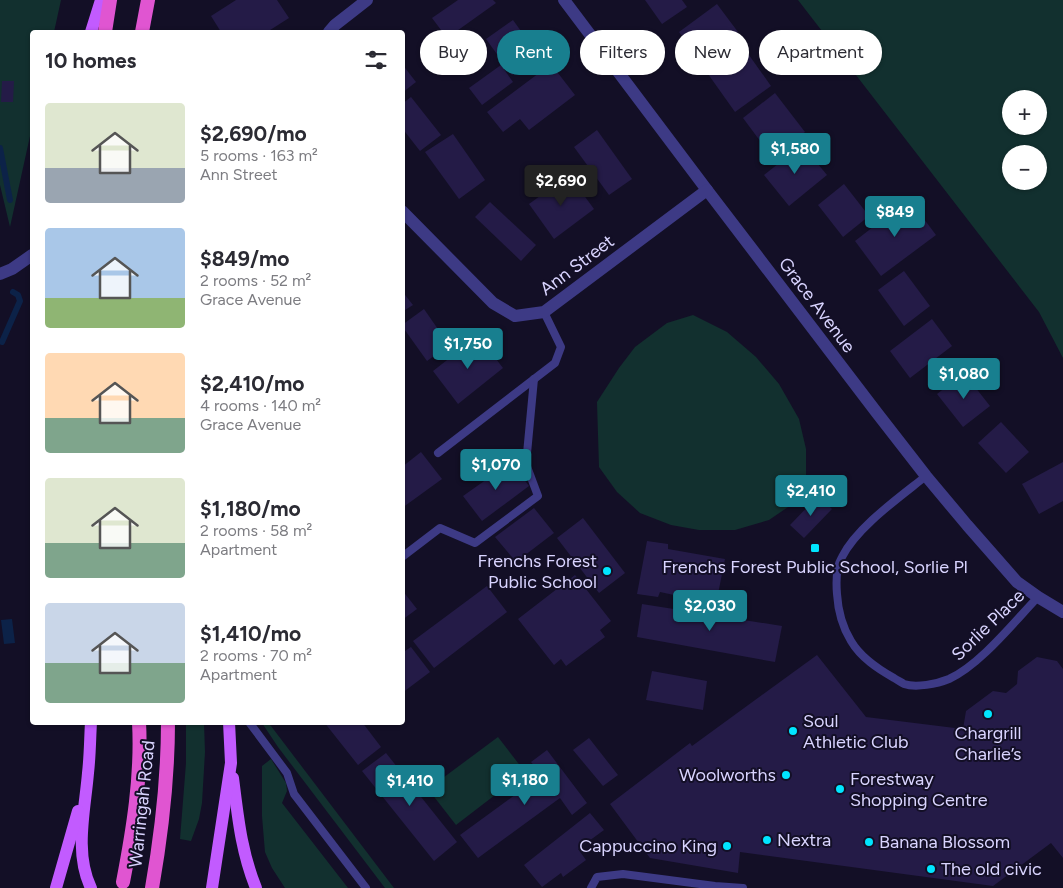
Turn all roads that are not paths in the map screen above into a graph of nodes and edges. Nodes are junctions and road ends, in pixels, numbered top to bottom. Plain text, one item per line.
1 (101, 0) edge
2 (110, 0) edge
3 (148, 0) edge
4 (367, 0) edge
5 (564, 0) edge
6 (92, 30) edge
7 (105, 30) edge
8 (142, 30) edge
9 (147, 30) edge
10 (331, 30) edge
11 (707, 190) junction
12 (405, 214) edge
13 (30, 257) edge
14 (0, 274) edge
15 (544, 312) junction
16 (534, 379) junction
17 (438, 454) dead end
18 (926, 476) junction
19 (405, 555) edge
20 (1038, 597) junction
21 (1063, 612) edge
22 (91, 725) edge
23 (139, 725) edge
24 (168, 725) edge
25 (229, 725) edge
26 (251, 725) edge
27 (231, 763) junction
28 (88, 775) junction
29 (122, 882) dead end
30 (56, 888) edge
31 (91, 888) edge
32 (152, 888) edge
33 (212, 888) edge
34 (256, 888) edge
35 (366, 888) edge
36 (591, 888) edge
37 (730, 888) edge
38 (743, 888) edge

1 - 6 main road
2 - 7 highway
3 - 8 highway
3 - 9 main road
4 - 10 street
5 - 11 street, Grace Avenue
11 - 15 street, Ann Street
11 - 18 street, Grace Avenue
12 - 15 street, Ann Street
13 - 14 street
15 - 16 lane
16 - 17 lane
16 - 19 lane
18 - 20 street, Grace Avenue
18 - 20 lane, Sorlie Place
20 - 21 street, Grace Avenue
22 - 28 main road
23 - 29 highway, Warringah Road
24 - 32 highway, Warringah Road
25 - 27 main road
26 - 35 lane
27 - 33 main road
27 - 34 main road
28 - 30 main road
28 - 31 main road
36 - 37 lane
37 - 38 lane

